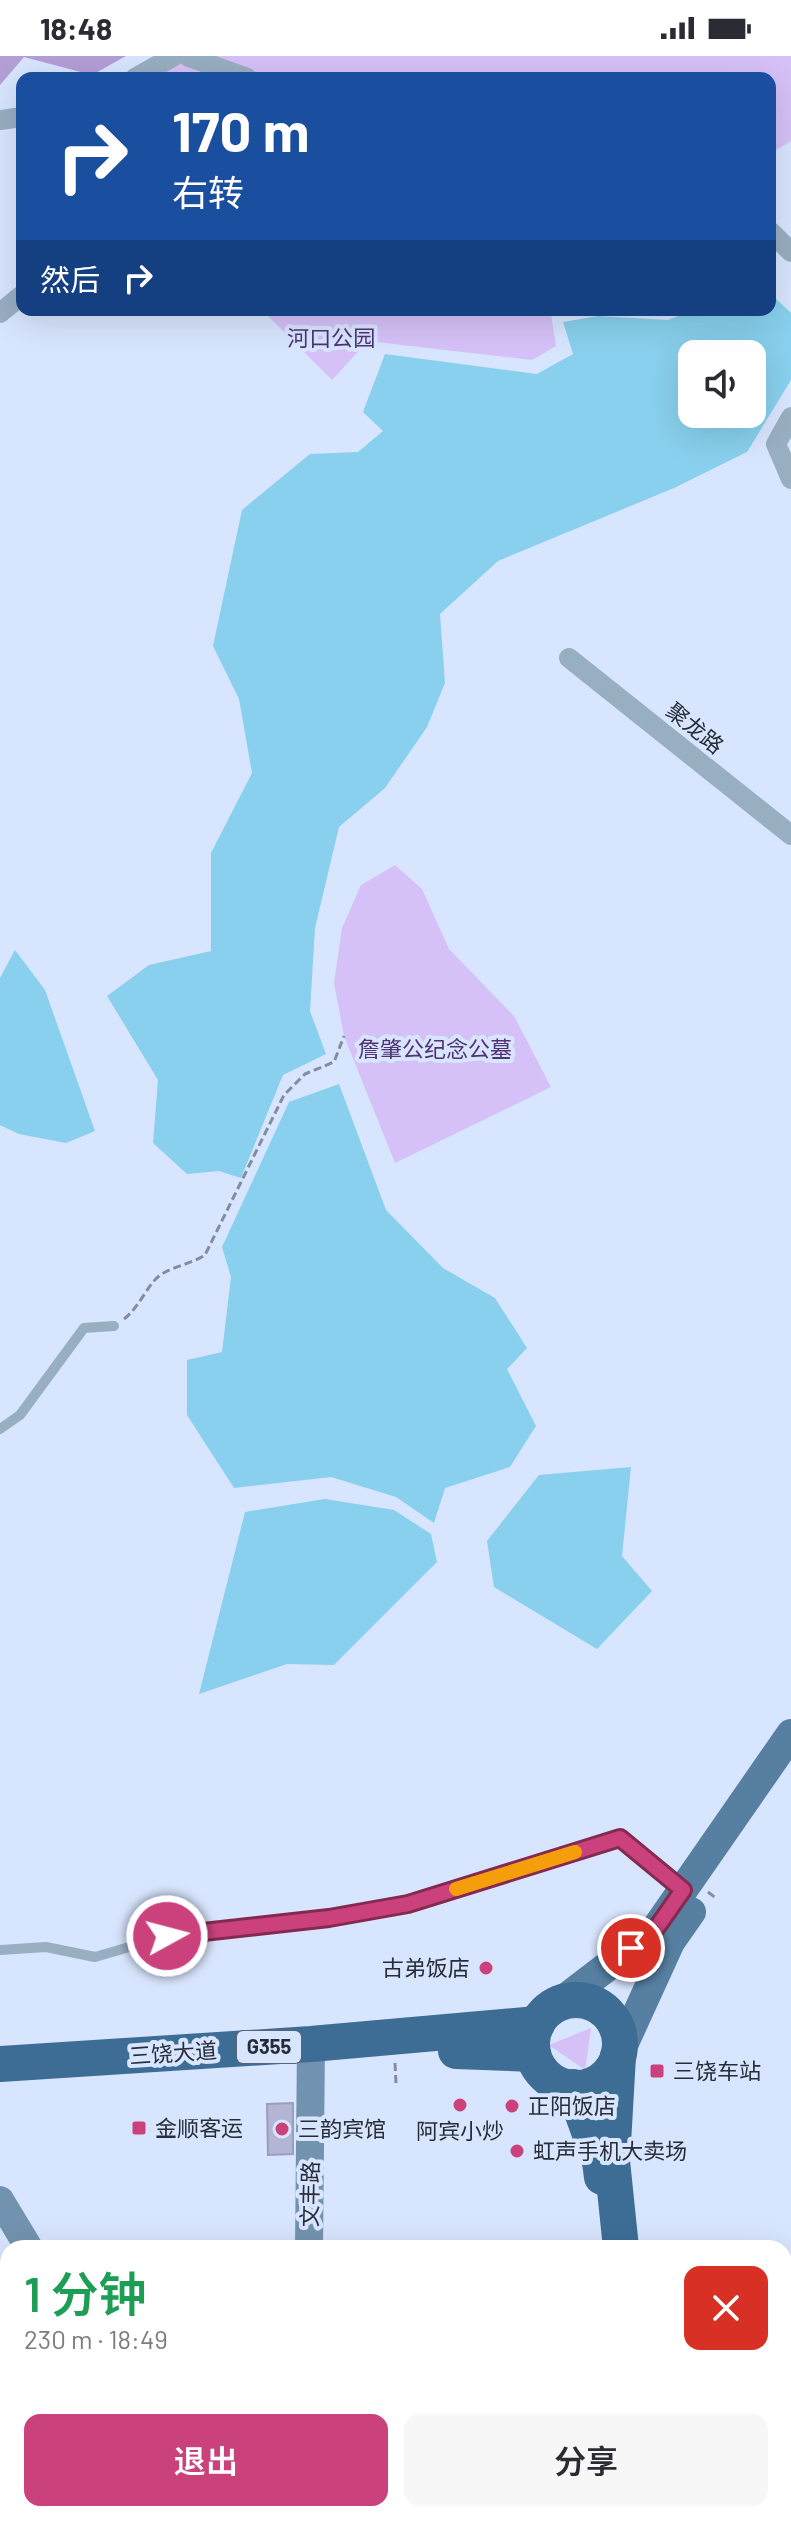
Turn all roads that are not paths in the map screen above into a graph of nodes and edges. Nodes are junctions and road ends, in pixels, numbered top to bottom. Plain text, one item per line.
1 (174, 56) edge
2 (187, 56) edge
3 (146, 72) edge
4 (231, 72) edge
5 (776, 237) edge
6 (791, 252) edge
7 (16, 300) edge
8 (0, 313) edge
9 (791, 417) edge
10 (791, 479) edge
11 (569, 658) dead end
12 (791, 835) edge
13 (114, 1326) road end
14 (0, 1429) edge
15 (791, 1734) edge
16 (791, 1768) edge
17 (683, 1890) junction
18 (662, 1936) junction
19 (0, 1950) edge
20 (544, 2027) junction
21 (311, 2053) junction
22 (618, 2056) junction
23 (0, 2064) edge
24 (0, 2084) edge
25 (573, 2087) junction
26 (606, 2162) junction
27 (0, 2200) edge
28 (24, 2240) edge
29 (309, 2240) edge
30 (609, 2240) edge
31 (620, 2240) edge

1 - 3 street
2 - 4 street
5 - 6 street
7 - 8 street
9 - 10 street
11 - 12 street, 聚龙路
13 - 14 lane
15 - 17 main road
16 - 18 main road
17 - 18 main road
17 - 19 lane
18 - 20 main road
18 - 22 main road
20 - 21 highway, 三饶大道 / G355
20 - 22 highway, G355
20 - 25 highway
21 - 23 highway, 三饶大道 / G355
21 - 24 highway, 三饶大道 / G355
21 - 29 street, 文丰路
22 - 25 highway
22 - 26 highway, G355
25 - 26 highway, G355
26 - 30 highway, G355
26 - 31 highway, G355
27 - 28 street

